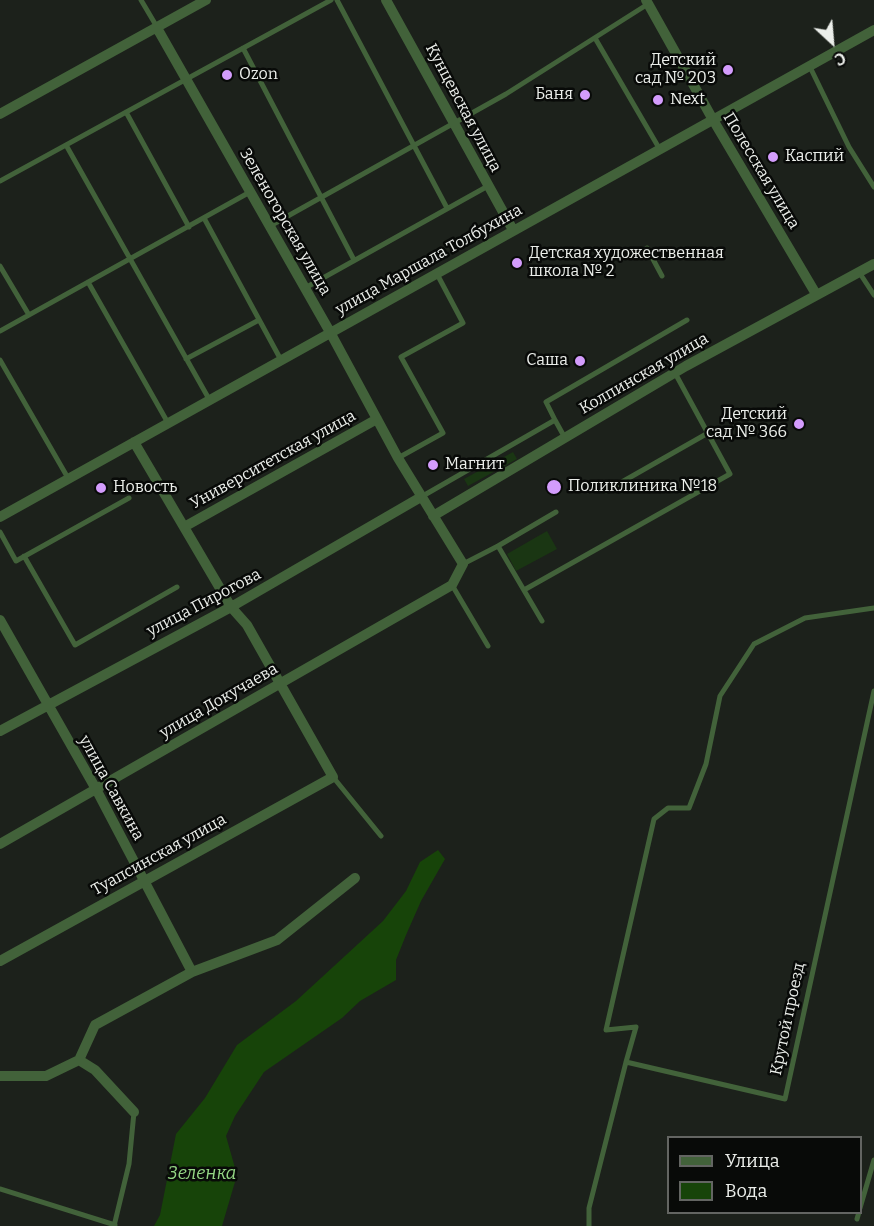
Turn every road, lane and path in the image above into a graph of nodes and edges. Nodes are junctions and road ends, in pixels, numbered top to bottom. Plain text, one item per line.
1 (141, 0) edge
2 (206, 0) edge
3 (331, 0) edge
4 (337, 0) edge
5 (386, 0) edge
6 (647, 2) edge
7 (158, 28) junction
8 (874, 30) edge
9 (594, 38) junction
10 (243, 48) junction
11 (809, 65) junction
12 (186, 79) junction
13 (126, 112) junction
14 (0, 114) edge
15 (712, 118) junction
16 (454, 121) junction
17 (414, 144) junction
18 (66, 145) junction
19 (659, 148) junction
20 (0, 181) edge
21 (488, 186) junction
22 (874, 187) edge
23 (250, 192) junction
24 (320, 196) junction
25 (447, 208) junction
26 (204, 218) junction
27 (270, 226) junction
28 (189, 227) junction
29 (513, 230) junction
30 (647, 248) dead end
31 (129, 260) junction
32 (354, 260) junction
33 (874, 264) edge
34 (0, 266) edge
35 (859, 272) junction
36 (436, 273) junction
37 (662, 276) dead end
38 (88, 282) junction
39 (305, 288) junction
40 (816, 294) junction
41 (874, 295) edge
42 (29, 315) junction
43 (259, 320) junction
44 (687, 320) dead end
45 (0, 331) edge
46 (330, 332) junction
47 (186, 359) junction
48 (0, 360) edge
49 (281, 360) junction
50 (675, 373) junction
51 (209, 399) junction
52 (377, 419) junction
53 (555, 420) junction
54 (168, 423) junction
55 (708, 433) junction
56 (565, 438) junction
57 (134, 442) junction
58 (398, 458) junction
59 (68, 478) junction
60 (606, 491) dead end
61 (421, 497) junction
62 (129, 498) dead end
63 (556, 512) dead end
64 (433, 516) junction
65 (0, 517) edge
66 (184, 526) junction
67 (0, 532) edge
68 (498, 546) junction
69 (24, 556) junction
70 (463, 564) junction
71 (452, 585) junction
72 (177, 587) dead end
73 (524, 590) junction
74 (231, 607) junction
75 (874, 608) edge
76 (0, 621) edge
77 (542, 621) dead end
78 (488, 646) dead end
79 (280, 684) junction
80 (874, 692) edge
81 (47, 704) junction
82 (0, 731) edge
83 (333, 777) junction
84 (96, 789) junction
85 (381, 836) dead end
86 (0, 844) edge
87 (355, 878) dead end
88 (144, 879) junction
89 (0, 962) edge
90 (192, 972) junction
91 (79, 1060) junction
92 (626, 1062) junction
93 (0, 1077) edge
94 (134, 1112) joint
95 (874, 1160) edge
96 (0, 1189) edge
97 (862, 1204) edge
98 (858, 1214) edge
99 (857, 1219) dead end
100 (114, 1226) edge
101 (589, 1226) edge

1 - 7 lane, Зеленогорская улица
2 - 7 street
3 - 10 lane
4 - 17 lane
5 - 16 street, Кунцевская улица
6 - 9 lane
6 - 15 street, Полесская улица
7 - 12 street, Зеленогорская улица
7 - 14 street
8 - 11 street, улица Маршала Толбухина
9 - 16 lane
9 - 19 lane
10 - 12 lane
10 - 24 lane
11 - 15 street, улица Маршала Толбухина
11 - 22 lane
12 - 13 lane
12 - 23 street, Зеленогорская улица
13 - 18 lane
13 - 28 lane
15 - 19 street, улица Маршала Толбухина
15 - 40 street, Полесская улица
16 - 17 lane
16 - 21 street, Кунцевская улица
17 - 24 lane
17 - 25 lane
18 - 20 lane
18 - 31 lane
19 - 29 street, улица Маршала Толбухина
21 - 25 lane
21 - 29 street, Кунцевская улица
23 - 26 lane
23 - 27 street, Зеленогорская улица
24 - 27 lane
24 - 32 lane
25 - 32 lane
26 - 28 lane
26 - 43 lane
27 - 39 street, Зеленогорская улица
28 - 31 lane
29 - 36 street, улица Маршала Толбухина
30 - 37 lane
31 - 38 lane
31 - 47 lane
32 - 39 lane
33 - 35 street, Колпинская улица
34 - 42 lane
35 - 40 street, Колпинская улица
35 - 41 lane
36 - 46 street, улица Маршала Толбухина
36 - 58 lane
38 - 42 lane
38 - 54 lane
39 - 46 street, Зеленогорская улица
40 - 50 street, Колпинская улица
42 - 45 lane
43 - 47 lane
43 - 49 lane
44 - 53 lane
46 - 49 street, улица Маршала Толбухина
46 - 52 street, Зеленогорская улица
47 - 51 lane
48 - 59 lane
49 - 51 street, улица Маршала Толбухина
50 - 55 lane
50 - 56 street, Колпинская улица
51 - 54 street, улица Маршала Толбухина
52 - 58 street, Зеленогорская улица
52 - 66 street, Университетская улица
53 - 56 lane
53 - 61 lane
54 - 57 street, улица Маршала Толбухина
55 - 60 lane
55 - 73 lane
56 - 64 street, Колпинская улица
57 - 59 street, улица Маршала Толбухина
57 - 66 street
58 - 61 street, Зеленогорская улица
59 - 65 street, улица Маршала Толбухина
61 - 64 street, Зеленогорская улица
61 - 74 street, улица Пирогова
62 - 69 lane
63 - 68 lane
64 - 70 street, Зеленогорская улица
66 - 74 street
67 - 69 lane
68 - 70 lane
68 - 73 lane
69 - 72 lane
70 - 71 street
71 - 78 lane
71 - 79 street, улица Докучаева
73 - 77 lane
74 - 79 street
74 - 81 street, улица Пирогова
75 - 92 lane
76 - 81 street, улица Савкина
79 - 83 street
79 - 84 street, улица Докучаева
80 - 92 lane, Крутой проезд
81 - 82 street, улица Пирогова
81 - 84 street, улица Савкина
83 - 85 lane
83 - 88 street, Туапсинская улица
84 - 86 street, улица Докучаева
84 - 88 street, улица Савкина
87 - 90 street
88 - 89 street, Туапсинская улица
88 - 90 street, улица Савкина
90 - 91 street
91 - 93 street
91 - 94 street
92 - 101 lane
94 - 100 lane
95 - 97 lane
96 - 100 lane
98 - 99 lane

